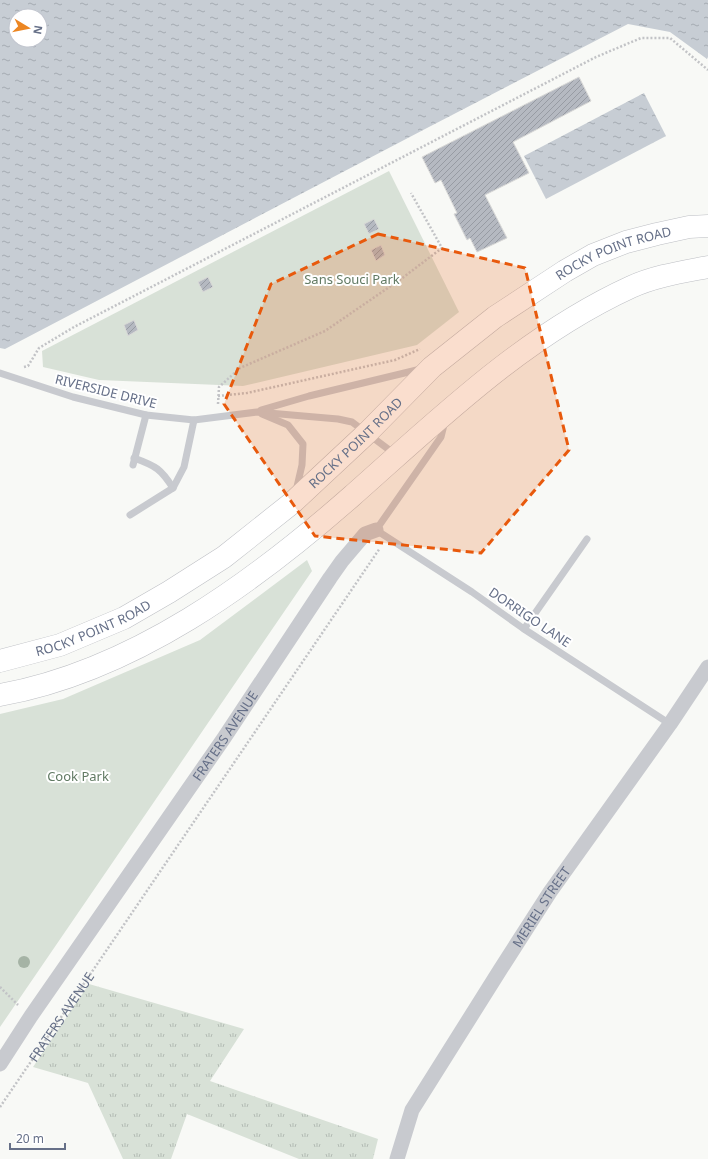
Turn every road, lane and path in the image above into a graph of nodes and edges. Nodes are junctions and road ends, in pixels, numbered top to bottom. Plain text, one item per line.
1 (708, 70) edge
2 (411, 193) dead end
3 (708, 226) edge
4 (708, 267) edge
5 (429, 357) junction
6 (21, 368) dead end
7 (0, 374) edge
8 (218, 396) junction
9 (257, 412) junction
10 (448, 412) junction
11 (146, 415) junction
12 (217, 416) junction
13 (194, 420) junction
14 (367, 433) junction
15 (396, 455) junction
16 (173, 488) junction
17 (292, 503) junction
18 (130, 515) dead end
19 (382, 534) junction
20 (587, 539) dead end
21 (524, 629) junction
22 (0, 661) edge
23 (708, 667) edge
24 (0, 694) edge
25 (670, 724) junction
26 (0, 987) edge
27 (31, 1016) junction
28 (0, 1064) edge
29 (0, 1107) edge
30 (397, 1159) edge

1 - 6 path
2 - 8 path
3 - 5 main road, ROCKY POINT ROAD
4 - 10 main road
5 - 8 path
5 - 9 lane, RIVERSIDE DRIVE
5 - 14 main road, ROCKY POINT ROAD
7 - 11 lane, RIVERSIDE DRIVE
8 - 12 path
9 - 12 lane, RIVERSIDE DRIVE
9 - 14 lane, RIVERSIDE DRIVE
9 - 17 lane, RIVERSIDE DRIVE
10 - 15 main road
10 - 19 lane, FRATERS AVENUE
11 - 13 lane, RIVERSIDE DRIVE
11 - 16 lane
12 - 13 lane, RIVERSIDE DRIVE
13 - 16 lane
14 - 15 lane, RIVERSIDE DRIVE
14 - 17 main road, ROCKY POINT ROAD
15 - 24 main road
16 - 18 lane
17 - 22 main road, ROCKY POINT ROAD
19 - 21 lane, DORRIGO LANE
19 - 27 street, FRATERS AVENUE
19 - 29 path, FRATERS AVENUE
20 - 21 lane
21 - 25 lane, DORRIGO LANE
23 - 25 street, MERIEL STREET
25 - 30 street, MERIEL STREET
26 - 27 path
27 - 28 street, FRATERS AVENUE

